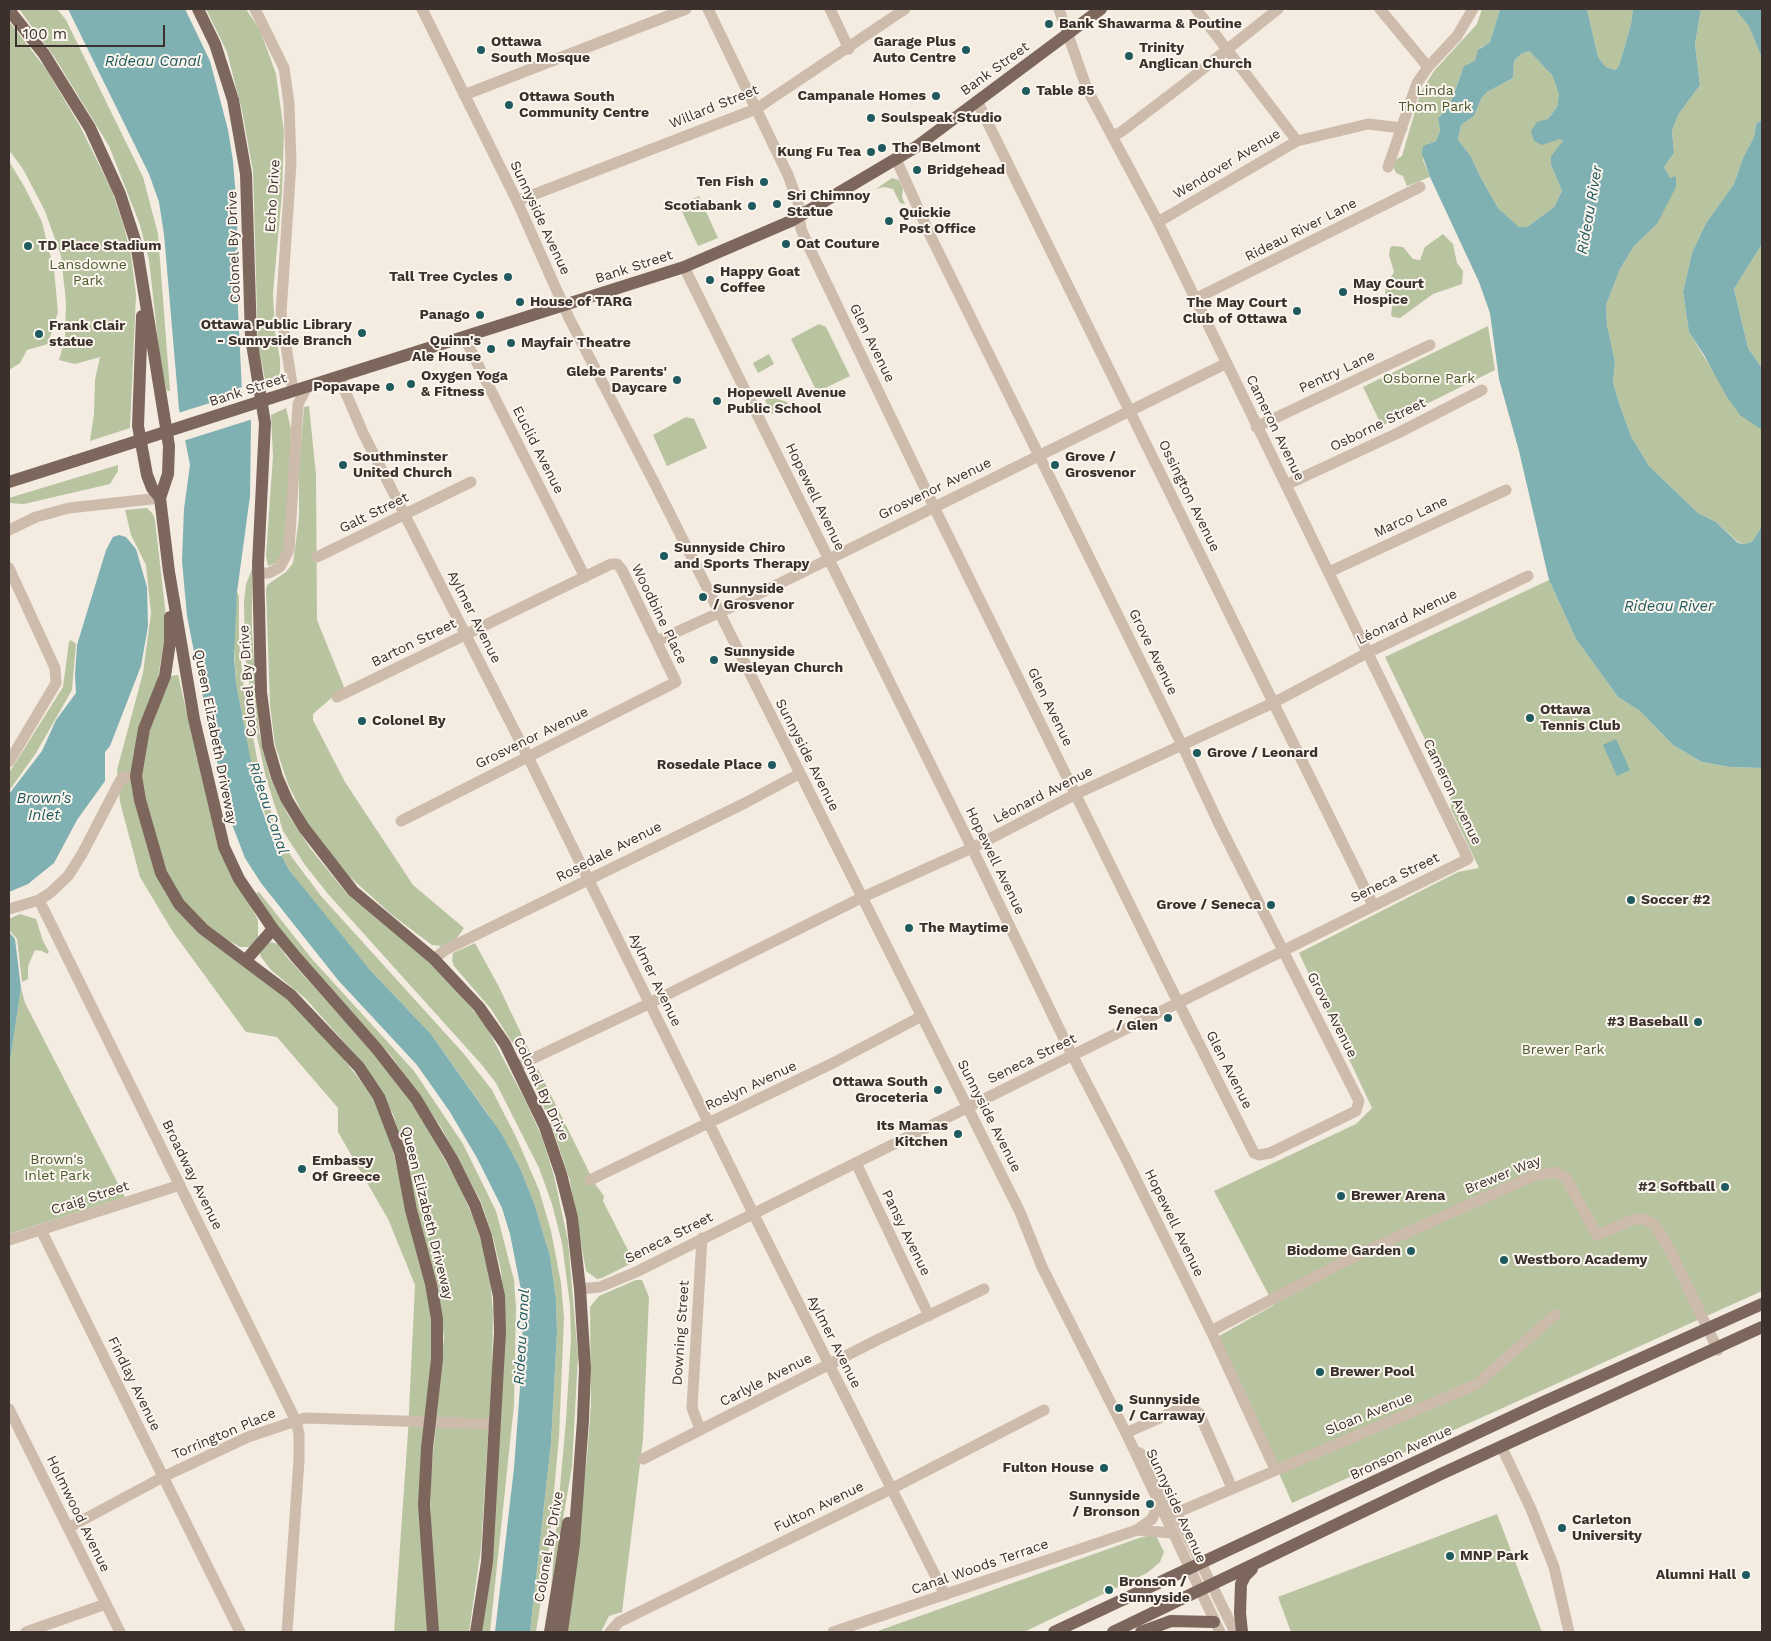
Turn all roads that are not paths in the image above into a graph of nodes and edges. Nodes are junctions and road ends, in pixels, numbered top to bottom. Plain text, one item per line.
1 (198, 9) edge
2 (255, 9) edge
3 (422, 9) edge
4 (686, 9) edge
5 (708, 9) edge
6 (830, 9) edge
7 (905, 9) edge
8 (1059, 9) edge
9 (1101, 9) edge
10 (1196, 9) edge
11 (1278, 9) edge
12 (1380, 9) edge
13 (1474, 9) edge
14 (9, 10) edge
15 (1069, 33) junction
16 (848, 49) junction
17 (1226, 49) junction
18 (1428, 67) junction
19 (464, 95) junction
20 (976, 101) junction
21 (756, 109) junction
22 (1402, 128) junction
23 (1112, 136) junction
24 (1296, 141) junction
25 (896, 159) junction
26 (1388, 167) dead end
27 (1420, 187) dead end
28 (517, 201) junction
29 (801, 216) junction
30 (1158, 222) junction
31 (684, 267) junction
32 (144, 291) junction
33 (1195, 299) junction
34 (564, 306) junction
35 (464, 337) junction
36 (1430, 345) dead end
37 (1226, 363) junction
38 (339, 377) junction
39 (307, 387) junction
40 (1482, 390) dead end
41 (293, 391) junction
42 (1131, 411) junction
43 (1256, 427) junction
44 (1039, 455) junction
45 (9, 482) edge
46 (471, 482) dead end
47 (1286, 486) junction
48 (1506, 490) dead end
49 (160, 498) junction
50 (934, 507) junction
51 (406, 514) junction
52 (9, 530) edge
53 (317, 557) dead end
54 (828, 558) junction
55 (9, 568) edge
56 (169, 572) junction
57 (1329, 572) junction
58 (258, 573) junction
59 (1528, 576) dead end
60 (585, 577) junction
61 (12, 582) edge
62 (719, 613) junction
63 (466, 635) junction
64 (657, 641) junction
65 (1367, 653) junction
66 (676, 682) joint
67 (337, 697) dead end
68 (1273, 703) junction
69 (1182, 745) junction
70 (528, 757) junction
71 (9, 762) edge
72 (799, 774) junction
73 (136, 776) junction
74 (1076, 794) junction
75 (401, 821) dead end
76 (972, 848) junction
77 (1468, 859) joint
78 (588, 879) junction
79 (863, 897) junction
80 (39, 900) junction
81 (1373, 905) junction
82 (9, 909) edge
83 (273, 929) junction
84 (1283, 952) junction
85 (434, 959) junction
86 (246, 960) junction
87 (650, 1003) junction
88 (1178, 1003) junction
89 (922, 1016) junction
90 (1072, 1056) junction
91 (517, 1066) junction
92 (967, 1107) junction
93 (708, 1122) junction
94 (1310, 1134) joint
95 (856, 1163) junction
96 (590, 1180) dead end
97 (180, 1185) junction
98 (753, 1212) junction
99 (41, 1230) junction
100 (702, 1238) junction
101 (9, 1240) edge
102 (580, 1289) junction
103 (984, 1290) dead end
104 (1762, 1304) edge
105 (1555, 1315) dead end
106 (929, 1316) junction
107 (1762, 1327) edge
108 (1708, 1328) junction
109 (1211, 1331) junction
110 (1718, 1350) junction
111 (829, 1365) junction
112 (9, 1409) edge
113 (1044, 1410) dead end
114 (296, 1421) junction
115 (430, 1422) junction
116 (496, 1424) junction
117 (700, 1429) junction
118 (1126, 1433) junction
119 (1502, 1448) junction
120 (643, 1459) dead end
121 (580, 1467) junction
122 (1274, 1469) junction
123 (163, 1477) junction
124 (1232, 1488) junction
125 (891, 1489) junction
126 (1158, 1505) junction
127 (1176, 1513) junction
128 (68, 1528) junction
129 (1137, 1530) junction
130 (1172, 1533) junction
131 (1201, 1563) junction
132 (1258, 1564) junction
133 (1189, 1569) junction
134 (1212, 1585) junction
135 (1199, 1591) junction
136 (945, 1595) junction
137 (106, 1604) junction
138 (1217, 1627) edge
139 (26, 1632) edge
140 (120, 1632) edge
141 (240, 1632) edge
142 (287, 1632) edge
143 (434, 1632) edge
144 (476, 1632) edge
145 (550, 1632) edge
146 (562, 1632) edge
147 (610, 1632) edge
148 (833, 1632) edge
149 (1054, 1632) edge
150 (1113, 1632) edge
151 (1141, 1632) edge
152 (1235, 1632) edge
153 (1242, 1632) edge
154 (1569, 1632) edge

1 - 58 main road, Colonel By Drive
2 - 41 street, Echo Drive
3 - 19 street, Sunnyside Avenue
4 - 19 street
5 - 21 street, Glen Avenue
6 - 16 street
7 - 16 street, Willard Street
8 - 15 street, Cameron Avenue
9 - 15 main road, Bank Street
10 - 17 street
11 - 17 street
12 - 18 street
13 - 18 street
14 - 32 main road, Queen Elizabeth Driveway
15 - 20 main road, Bank Street
15 - 23 street, Cameron Avenue
16 - 21 street, Willard Street
17 - 23 street
17 - 24 street
18 - 22 street
19 - 28 street, Sunnyside Avenue
20 - 25 main road, Bank Street
20 - 42 street, Ossington Avenue
21 - 28 street, Willard Street
21 - 29 street, Glen Avenue
22 - 24 street, Wendover Avenue
22 - 26 street
23 - 30 street, Cameron Avenue
24 - 30 street, Wendover Avenue
25 - 29 main road, Bank Street
25 - 44 street, Grove Avenue
27 - 33 street, Rideau River Lane
28 - 34 street, Sunnyside Avenue
29 - 31 main road, Bank Street
29 - 50 street, Glen Avenue
30 - 33 street, Cameron Avenue
31 - 34 main road, Bank Street
31 - 54 street, Hopewell Avenue
32 - 49 main road, Queen Elizabeth Driveway
32 - 49 main road, Queen Elizabeth Driveway
33 - 37 street, Cameron Avenue
34 - 35 main road, Bank Street
34 - 62 street, Sunnyside Avenue
35 - 38 main road, Bank Street
35 - 60 street, Euclid Avenue
36 - 43 street, Pentry Lane
37 - 42 street, Grosvenor Avenue
37 - 43 street, Cameron Avenue
38 - 39 main road, Bank Street
38 - 51 street, Aylmer Avenue
39 - 41 main road, Bank Street
39 - 58 street
40 - 47 street, Osborne Street
41 - 45 main road, Bank Street, bridge
42 - 44 street, Grosvenor Avenue
42 - 68 street, Ossington Avenue
43 - 47 street, Cameron Avenue
44 - 50 street, Grosvenor Avenue
44 - 69 street, Grove Avenue
46 - 51 street, Galt Street
47 - 57 street, Cameron Avenue
48 - 57 street, Marco Lane
49 - 52 street
49 - 56 main road, Queen Elizabeth Driveway
50 - 54 street, Grosvenor Avenue
50 - 74 street, Glen Avenue
51 - 53 street, Galt Street
51 - 63 street, Aylmer Avenue
54 - 62 street, Grosvenor Avenue
54 - 76 street, Hopewell Avenue
55 - 61 street
56 - 73 main road, Queen Elizabeth Driveway
56 - 83 main road, Queen Elizabeth Driveway
57 - 65 street, Cameron Avenue
58 - 85 main road, Colonel By Drive
59 - 65 street, Léonard Avenue
60 - 63 street, Barton Street
60 - 64 street, Woodbine Place
61 - 71 street
62 - 64 street, Grosvenor Avenue
62 - 72 street, Sunnyside Avenue
63 - 67 street, Barton Street
63 - 70 street, Aylmer Avenue
64 - 66 street, Woodbine Place
65 - 68 street, Léonard Avenue
65 - 77 street, Cameron Avenue
66 - 70 street, Grosvenor Avenue
68 - 69 street, Léonard Avenue
68 - 81 street, Ossington Avenue
69 - 74 street, Léonard Avenue
69 - 84 street, Grove Avenue
70 - 75 street, Grosvenor Avenue
70 - 78 street, Aylmer Avenue
72 - 78 street, Rosedale Avenue
72 - 79 street, Sunnyside Avenue
73 - 80 street
73 - 86 main road, Queen Elizabeth Driveway
74 - 76 street, Léonard Avenue
74 - 88 street, Glen Avenue
76 - 79 street, Léonard Avenue
76 - 90 street, Hopewell Avenue
77 - 81 street, Seneca Street
78 - 85 street, Rosedale Avenue
78 - 87 street, Aylmer Avenue
79 - 87 street, Léonard Avenue
79 - 89 street, Sunnyside Avenue
80 - 82 street
80 - 97 street, Broadway Avenue
81 - 84 street, Seneca Street
83 - 86 main road
83 - 116 main road, Queen Elizabeth Driveway
84 - 88 street, Seneca Street
84 - 94 street, Grove Avenue
85 - 91 main road, Colonel By Drive
86 - 115 main road, Queen Elizabeth Driveway
87 - 91 street, Léonard Avenue
87 - 93 street, Aylmer Avenue
88 - 90 street, Seneca Street
88 - 94 street, Glen Avenue
89 - 92 street, Sunnyside Avenue
89 - 93 street, Roslyn Avenue
90 - 92 street, Seneca Street
90 - 109 street, Hopewell Avenue
91 - 102 main road, Colonel By Drive
92 - 95 street, Seneca Street
92 - 118 street, Sunnyside Avenue
93 - 96 street, Roslyn Avenue
93 - 98 street, Aylmer Avenue
95 - 98 street, Seneca Street
95 - 106 street, Pansy Avenue
97 - 99 street, Craig Street
97 - 114 street, Broadway Avenue
98 - 100 street, Seneca Street
98 - 111 street, Aylmer Avenue
99 - 101 street, Craig Street
99 - 123 street, Findlay Avenue
100 - 102 street, Seneca Street
100 - 117 street, Downing Street
102 - 121 main road, Colonel By Drive
103 - 106 street, Carlyle Avenue
104 - 108 main road, Bronson Avenue
105 - 122 street, Sloan Avenue
106 - 111 street, Carlyle Avenue
107 - 110 main road
108 - 109 street, Brewer Way
108 - 110 street, Brewer Way
108 - 131 main road, Bronson Avenue
109 - 122 street, Hopewell Avenue
110 - 119 main road
111 - 117 street, Carlyle Avenue
111 - 125 street, Aylmer Avenue
112 - 128 street, Holmwood Avenue
113 - 125 street, Fulton Avenue
114 - 115 street, Torrington Place
114 - 123 street, Torrington Place
114 - 142 street, Broadway Avenue
115 - 116 street, Torrington Place
115 - 143 main road, Queen Elizabeth Driveway
116 - 144 main road, Queen Elizabeth Driveway
117 - 120 street, Carlyle Avenue
118 - 124 street
118 - 126 street, Sunnyside Avenue
118 - 127 street, Sunnyside Avenue
119 - 132 main road
119 - 154 street
121 - 145 main road, Colonel By Drive
121 - 146 main road, Colonel By Drive
122 - 124 street, Sloan Avenue
123 - 128 street, Torrington Place
123 - 141 street, Findlay Avenue
124 - 127 street, Sloan Avenue
125 - 136 street, Aylmer Avenue
125 - 147 street, Fulton Avenue
126 - 129 street, Canal Woods Terrace
126 - 130 street, Sunnyside Avenue
127 - 131 street, Sunnyside Avenue
128 - 137 street, Holmwood Avenue
129 - 130 street, Canal Woods Terrace
129 - 136 street, Canal Woods Terrace
130 - 133 street, Sunnyside Avenue
131 - 133 main road, Bronson Avenue
131 - 134 street, Sunnyside Avenue
132 - 134 main road
132 - 153 main road
133 - 135 street, Sunnyside Avenue
133 - 149 main road, Bronson Avenue
134 - 135 main road
134 - 152 street, Sunnyside Avenue
135 - 138 street, Sunnyside Avenue
135 - 150 main road
136 - 148 street, Canal Woods Terrace
137 - 139 street
137 - 140 street, Holmwood Avenue
138 - 151 main road

